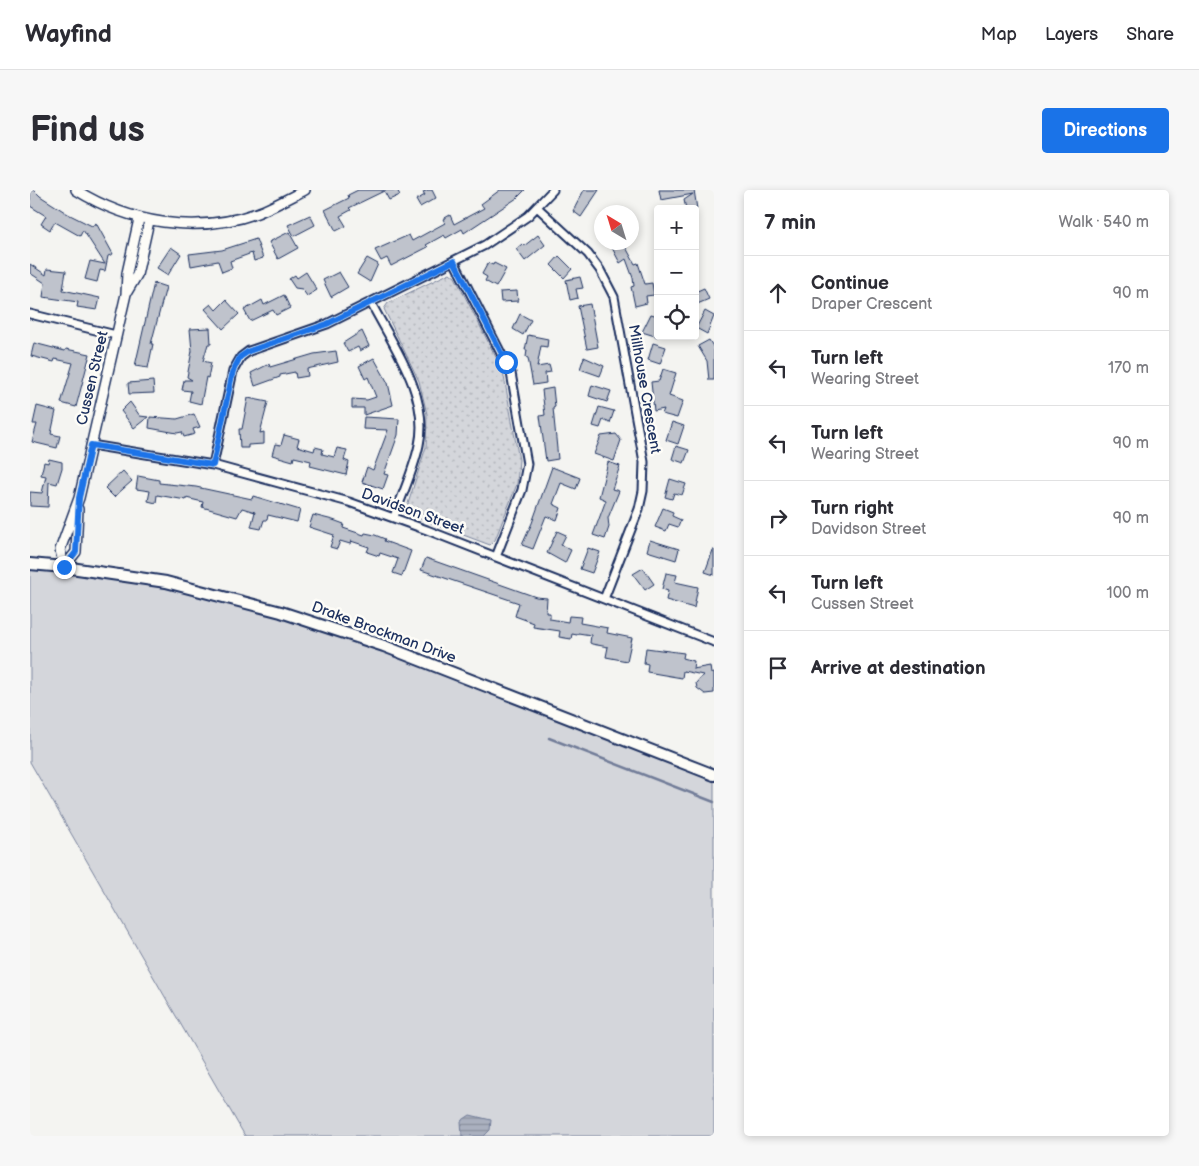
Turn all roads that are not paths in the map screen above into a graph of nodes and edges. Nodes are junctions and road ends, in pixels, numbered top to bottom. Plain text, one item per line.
1 (76, 190) edge
2 (305, 190) edge
3 (553, 190) edge
4 (537, 207) junction
5 (144, 220) junction
6 (454, 261) junction
7 (371, 303) junction
8 (30, 314) edge
9 (116, 334) junction
10 (91, 445) junction
11 (213, 465) junction
12 (79, 498) junction
13 (394, 517) junction
14 (496, 557) junction
15 (30, 564) edge
16 (64, 567) junction
17 (604, 599) junction
18 (714, 642) edge
19 (714, 775) edge

1 - 5 street
2 - 5 street
3 - 4 street
4 - 6 street
4 - 17 street, Millhouse Crescent
5 - 9 street, Cussen Street
6 - 7 street
6 - 14 street
7 - 11 street
7 - 13 street
8 - 9 street
9 - 10 street, Cussen Street
10 - 11 street, Davidson Street
10 - 12 street, Cussen Street
11 - 13 street, Davidson Street
12 - 16 street, Cussen Street
12 - 16 street, Cussen Street
13 - 14 street, Davidson Street
14 - 17 street, Davidson Street
15 - 16 main road, Drake Brockman Drive
16 - 19 main road, Drake Brockman Drive
17 - 18 street, Davidson Street

